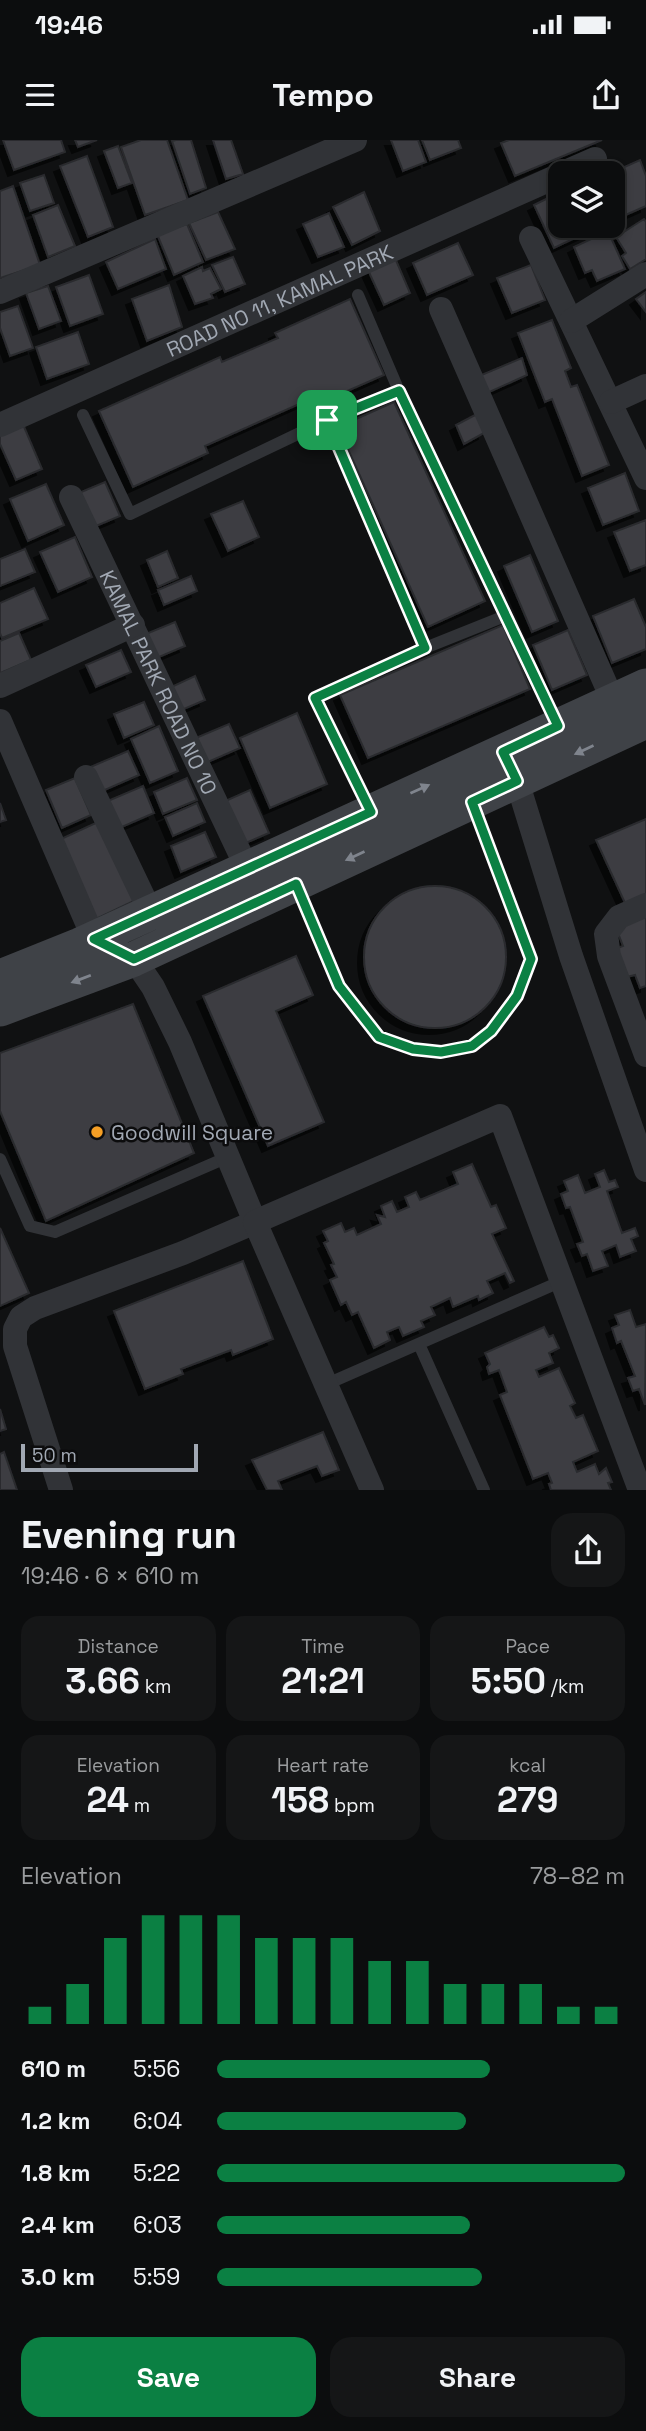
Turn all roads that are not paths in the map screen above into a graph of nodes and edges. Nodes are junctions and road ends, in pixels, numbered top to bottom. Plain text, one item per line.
1 (355, 140) edge
2 (595, 159) dead end
3 (590, 161) edge
4 (548, 180) edge
5 (531, 238) dead end
6 (646, 274) edge
7 (0, 292) edge
8 (358, 295) dead end
9 (440, 309) dead end
10 (571, 321) junction
11 (646, 386) edge
12 (399, 391) junction
13 (611, 402) junction
14 (83, 415) dead end
15 (327, 420) junction
16 (0, 425) edge
17 (646, 478) edge
18 (71, 496) dead end
19 (505, 615) junction
20 (133, 625) junction
21 (425, 648) junction
22 (0, 686) edge
23 (646, 686) edge
24 (613, 701) junction
25 (0, 721) edge
26 (646, 721) edge
27 (558, 726) junction
28 (510, 766) junction
29 (86, 777) dead end
30 (472, 802) junction
31 (371, 812) junction
32 (247, 868) junction
33 (296, 884) junction
34 (646, 905) edge
35 (151, 913) junction
36 (94, 939) junction
37 (134, 959) junction
38 (0, 976) edge
39 (0, 1009) edge
40 (639, 1012) edge
41 (596, 1029) junction
42 (646, 1055) edge
43 (228, 1157) junction
44 (0, 1159) edge
45 (646, 1170) edge
46 (255, 1222) junction
47 (562, 1280) junction
48 (419, 1344) junction
49 (327, 1384) junction
50 (61, 1489) edge
51 (372, 1489) edge
52 (484, 1489) edge
53 (640, 1489) edge

1 - 7 street
2 - 3 street, ROAD NO 11, KAMAL PARK
4 - 16 street, ROAD NO 11, KAMAL PARK
5 - 10 street
6 - 10 street
8 - 12 lane
9 - 24 street
10 - 13 street
11 - 13 street
12 - 15 lane
12 - 19 lane
13 - 17 street
14 - 15 lane
15 - 21 lane
18 - 20 street, KAMAL PARK ROAD NO 10
19 - 21 lane
19 - 27 lane
20 - 22 street
20 - 32 street, KAMAL PARK ROAD NO 10
21 - 31 lane
23 - 24 main road
24 - 27 main road
25 - 36 street
26 -> 28 main road
27 - 28 main road
28 - 30 main road
31 -> 28 main road
28 - 41 street
29 - 35 street
30 -> 33 main road
30 - 33 lane
31 - 32 main road
32 - 35 main road
33 - 37 main road
34 - 40 street
35 - 36 main road
36 - 37 street
36 - 38 main road
37 -> 39 main road
37 - 43 street
40 - 41 street
40 - 42 street
41 - 45 street
43 - 44 lane
43 - 46 street
46 - 47 street
46 - 49 street
46 - 50 street
47 - 48 lane
47 - 53 street
48 - 49 lane
48 - 52 lane
49 - 51 street

